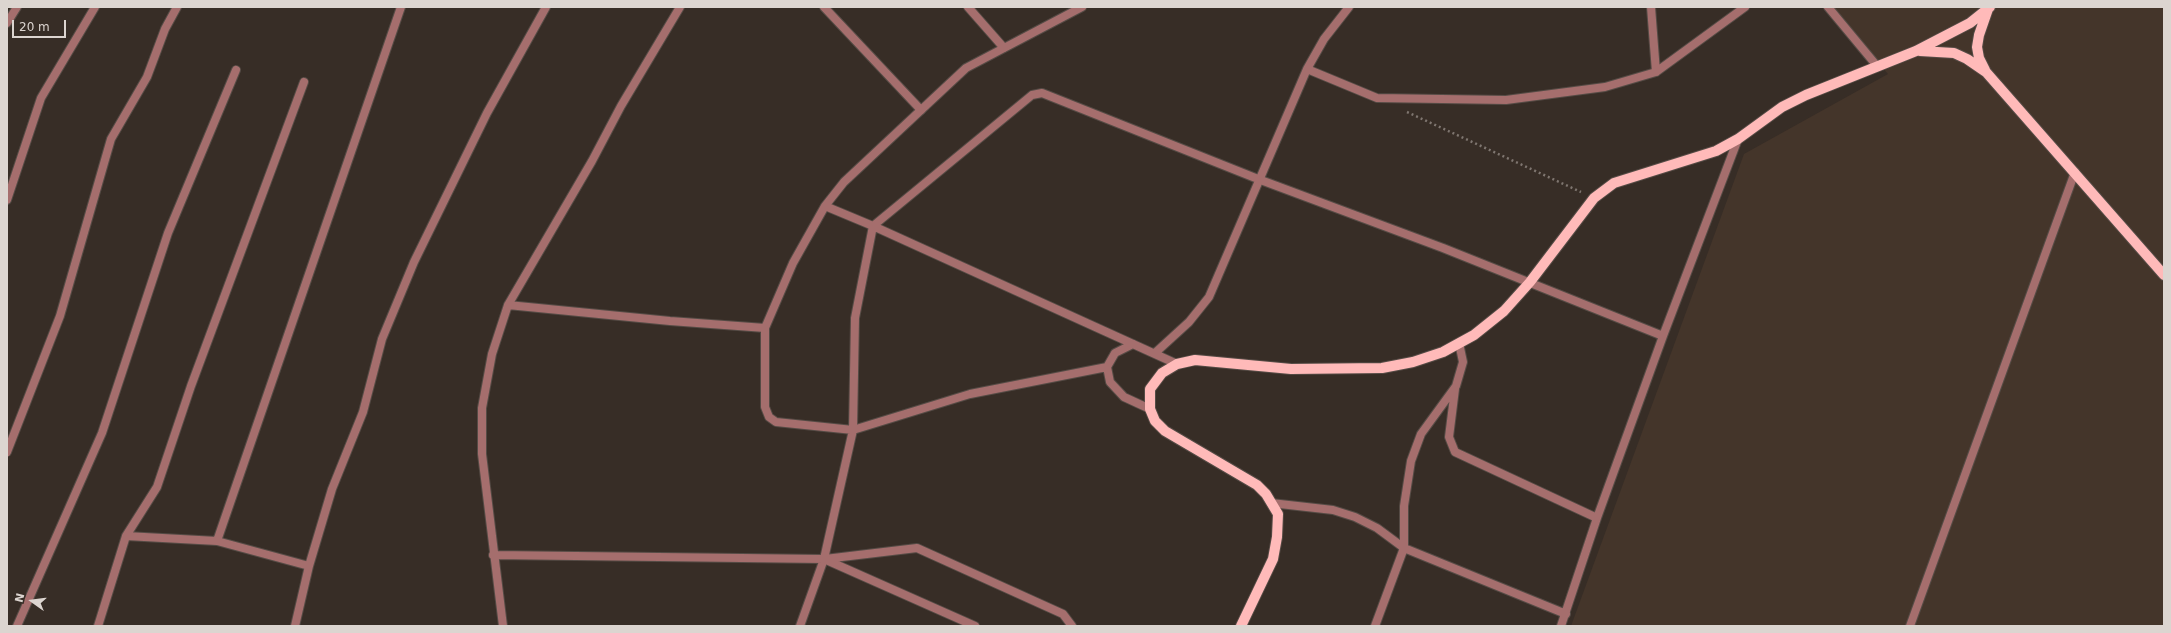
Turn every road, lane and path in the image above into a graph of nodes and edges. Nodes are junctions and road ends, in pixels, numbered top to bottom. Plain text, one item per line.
1 (17, 7) edge
2 (94, 7) edge
3 (177, 7) edge
4 (401, 7) edge
5 (546, 7) edge
6 (680, 7) edge
7 (824, 7) edge
8 (968, 7) edge
9 (1082, 7) edge
10 (1349, 7) edge
11 (1651, 7) edge
12 (1745, 7) edge
13 (1828, 7) edge
14 (1989, 8) edge
15 (7, 23) edge
16 (1004, 48) junction
17 (1916, 52) junction
18 (1878, 66) junction
19 (1307, 69) junction
20 (236, 70) dead end
21 (1656, 72) junction
22 (1986, 72) junction
23 (304, 82) dead end
24 (921, 110) junction
25 (1406, 112) dead end
26 (1738, 139) junction
27 (2075, 172) junction
28 (1258, 179) junction
29 (1594, 198) junction
30 (7, 200) edge
31 (825, 206) junction
32 (873, 226) junction
33 (2164, 275) edge
34 (1530, 282) junction
35 (508, 305) junction
36 (765, 328) junction
37 (1663, 336) junction
38 (1133, 344) junction
39 (1459, 344) junction
40 (1155, 353) junction
41 (1177, 364) junction
42 (1107, 367) junction
43 (1456, 386) junction
44 (1150, 409) junction
45 (852, 430) junction
46 (7, 452) edge
47 (1272, 503) junction
48 (1597, 518) junction
49 (126, 536) junction
50 (217, 541) junction
51 (1404, 548) junction
52 (493, 555) junction
53 (824, 559) junction
54 (309, 566) junction
55 (1566, 614) junction
56 (17, 626) edge
57 (98, 626) edge
58 (295, 626) edge
59 (503, 626) edge
60 (800, 626) edge
61 (975, 626) edge
62 (1072, 626) edge
63 (1241, 626) edge
64 (1375, 626) edge
65 (1561, 626) edge
66 (1910, 626) edge

1 - 15 street
2 - 30 street
3 - 46 street
4 - 50 street
5 - 54 street
6 - 35 street
7 - 24 street
8 - 16 street
9 - 16 street
10 - 19 street
11 - 21 street
12 - 21 street
13 - 18 street
14 - 17 main road
14 - 22 main road
16 - 24 street
17 - 18 main road
17 - 22 main road
18 - 26 main road
19 - 21 street
19 - 28 street
20 - 56 street
22 - 27 main road
23 - 49 street
24 - 31 street
25 - 29 path
26 - 29 main road
26 - 37 street
27 - 33 main road
27 - 66 street
28 - 32 street
28 - 34 street
28 - 40 street
29 - 34 main road
31 - 32 street
31 - 36 street
32 - 38 street
32 - 45 street
34 - 37 street
34 - 39 main road
35 - 36 street
35 - 52 street
36 - 45 street
37 - 48 street
38 - 40 street
38 - 42 street
39 - 41 main road
39 - 43 street
40 - 41 street
41 - 44 main road
42 - 44 street
42 - 45 street
43 - 48 street
43 - 51 street
44 - 47 main road
45 - 53 street
47 - 51 street
47 - 63 main road
48 - 55 street
49 - 50 street
49 - 57 street
50 - 54 street
51 - 55 street
51 - 64 street
52 - 53 street
52 - 59 street
53 - 60 street
53 - 61 street
53 - 62 street
54 - 58 street
55 - 65 street

